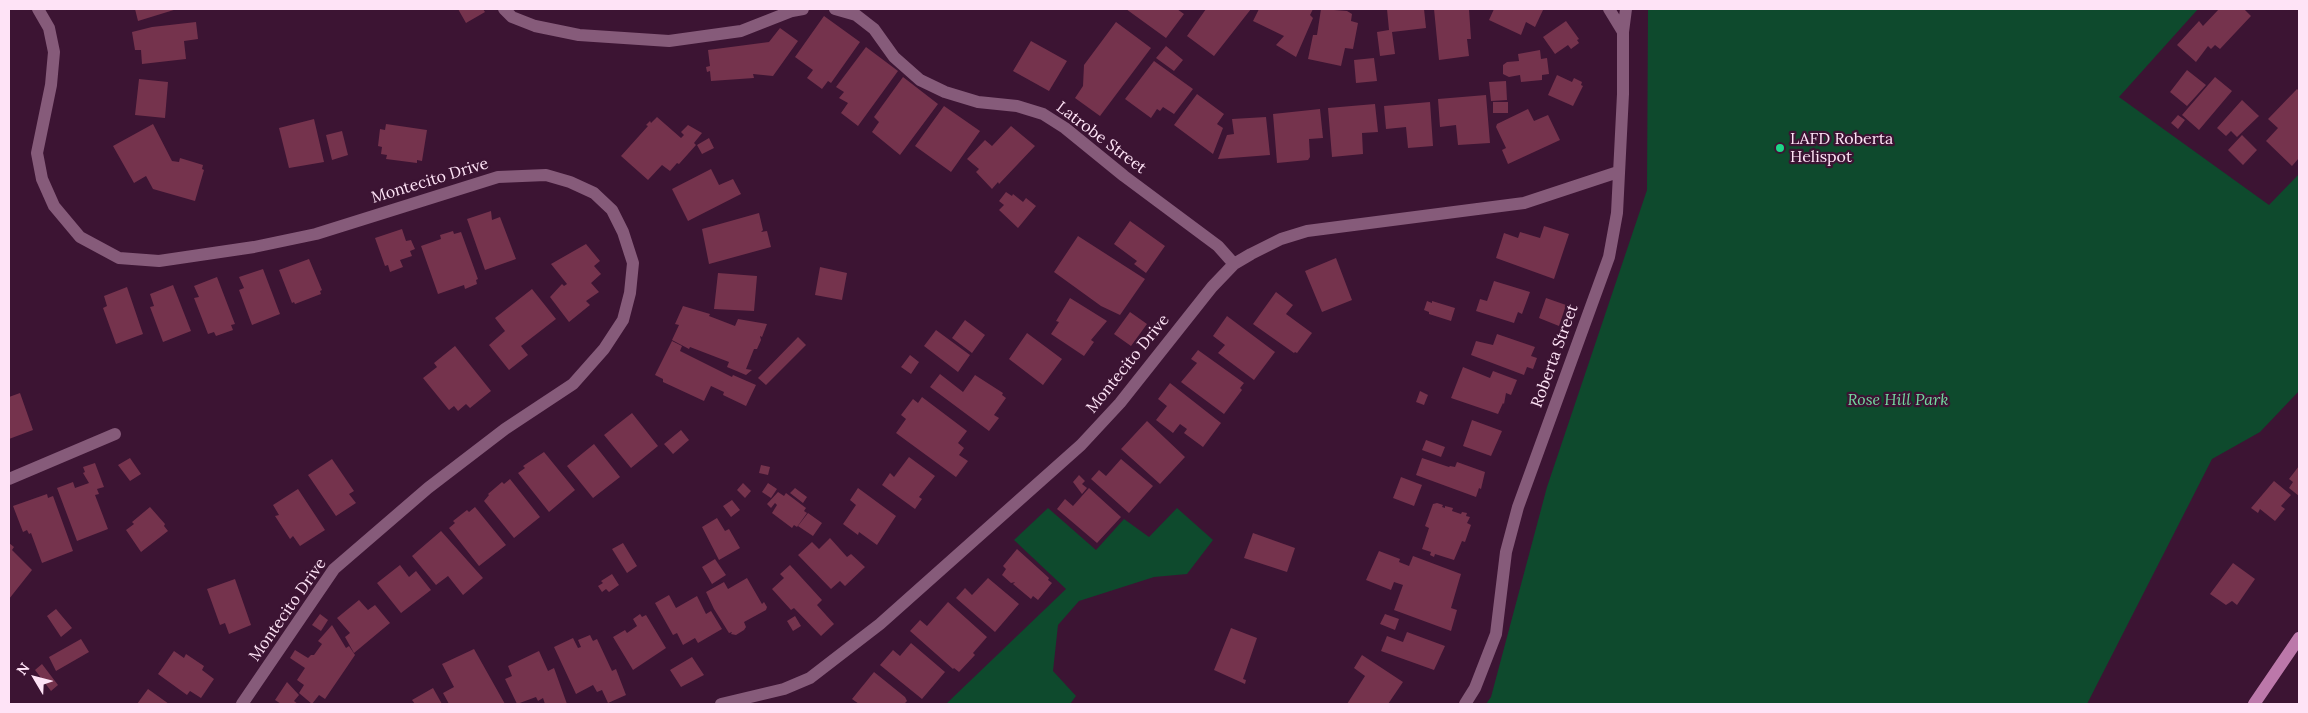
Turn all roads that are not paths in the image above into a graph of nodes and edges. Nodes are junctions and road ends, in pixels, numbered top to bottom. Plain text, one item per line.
1 (38, 9) edge
2 (504, 9) edge
3 (803, 9) edge
4 (834, 9) edge
5 (1609, 9) edge
6 (1626, 9) edge
7 (1623, 32) junction
8 (1618, 172) junction
9 (1234, 264) junction
10 (115, 434) dead end
11 (9, 479) edge
12 (2299, 638) edge
13 (242, 704) edge
14 (721, 704) edge
15 (1464, 704) edge
16 (2254, 704) edge

1 - 13 street, Montecito Drive
2 - 3 street
4 - 9 street, Latrobe Street
5 - 7 street
6 - 7 street, Roberta Street
7 - 8 street, Roberta Street
8 - 9 street, Montecito Drive
8 - 15 street, Roberta Street
9 - 14 street, Montecito Drive
10 - 11 street
12 - 16 street

